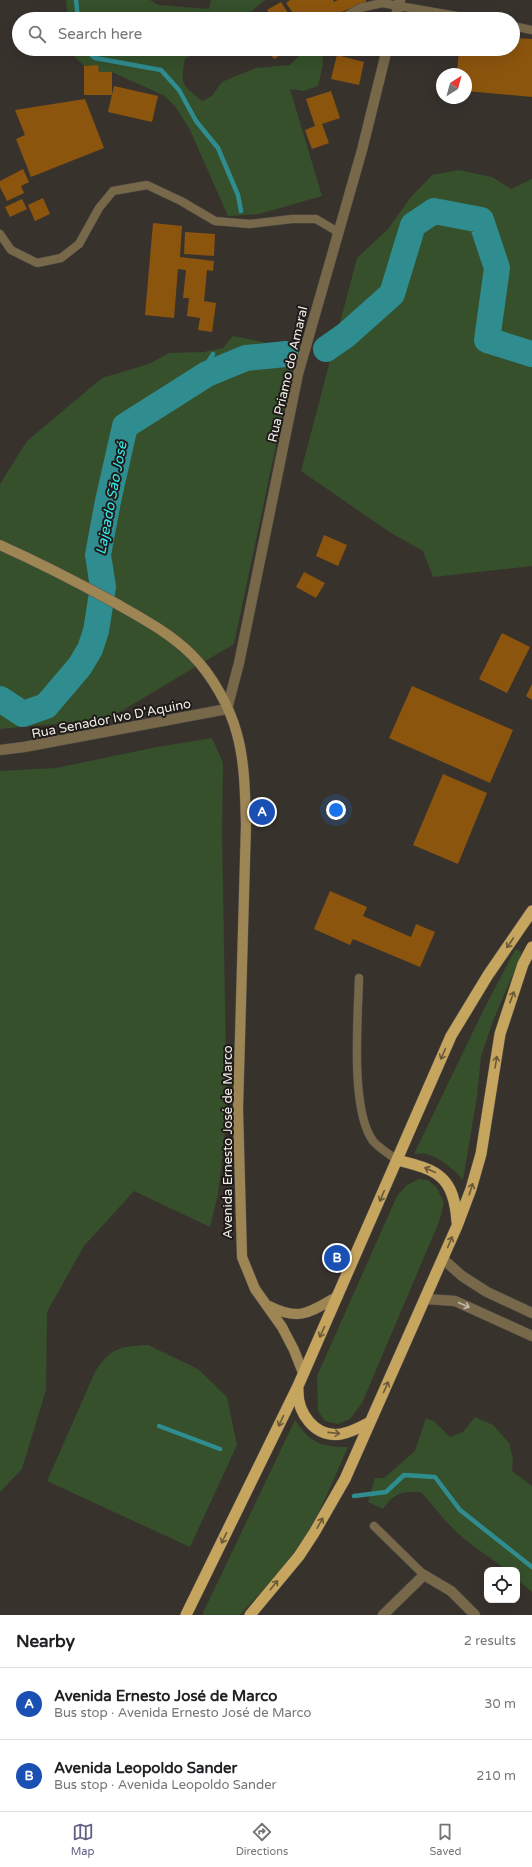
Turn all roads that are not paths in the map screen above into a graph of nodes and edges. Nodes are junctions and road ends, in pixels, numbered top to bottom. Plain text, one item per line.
1 (399, 2) edge
2 (353, 12) edge
3 (397, 12) edge
4 (443, 12) edge
5 (520, 27) edge
6 (532, 30) edge
7 (385, 56) edge
8 (338, 232) junction
9 (0, 234) edge
10 (0, 545) edge
11 (227, 709) junction
12 (0, 750) edge
13 (532, 911) edge
14 (532, 947) edge
15 (359, 978) dead end
16 (397, 1160) junction
17 (457, 1226) junction
18 (443, 1259) junction
19 (338, 1296) junction
20 (426, 1299) junction
21 (267, 1305) junction
22 (532, 1313) edge
23 (532, 1336) edge
24 (303, 1373) junction
25 (298, 1386) junction
26 (370, 1422) junction
27 (374, 1526) dead end
28 (424, 1575) junction
29 (186, 1615) edge
30 (250, 1615) edge
31 (383, 1615) edge
32 (475, 1615) edge

1 - 2 lane
1 - 3 street
1 - 4 lane
5 - 6 lane
7 - 8 street, Rua Priamo do Amaral
8 - 9 lane
8 - 11 street, Rua Priamo do Amaral
10 - 11 main road, Avenida Ernesto José de Marco
11 - 12 street, Rua Senador Ivo D'Aquino
11 - 21 main road, Avenida Ernesto José de Marco
13 -> 16 highway
17 -> 14 highway
15 - 16 lane
17 -> 16 highway
16 -> 19 highway
18 -> 17 highway
18 - 20 highway
18 - 22 street
19 - 21 main road, Avenida Ernesto José de Marco
19 -> 24 highway
20 -> 23 street
26 -> 20 highway
21 - 24 main road, Avenida Ernesto José de Marco
24 - 25 highway
25 -> 26 highway
25 -> 29 highway
30 -> 26 highway
27 - 28 lane
28 - 31 street
28 - 32 street

